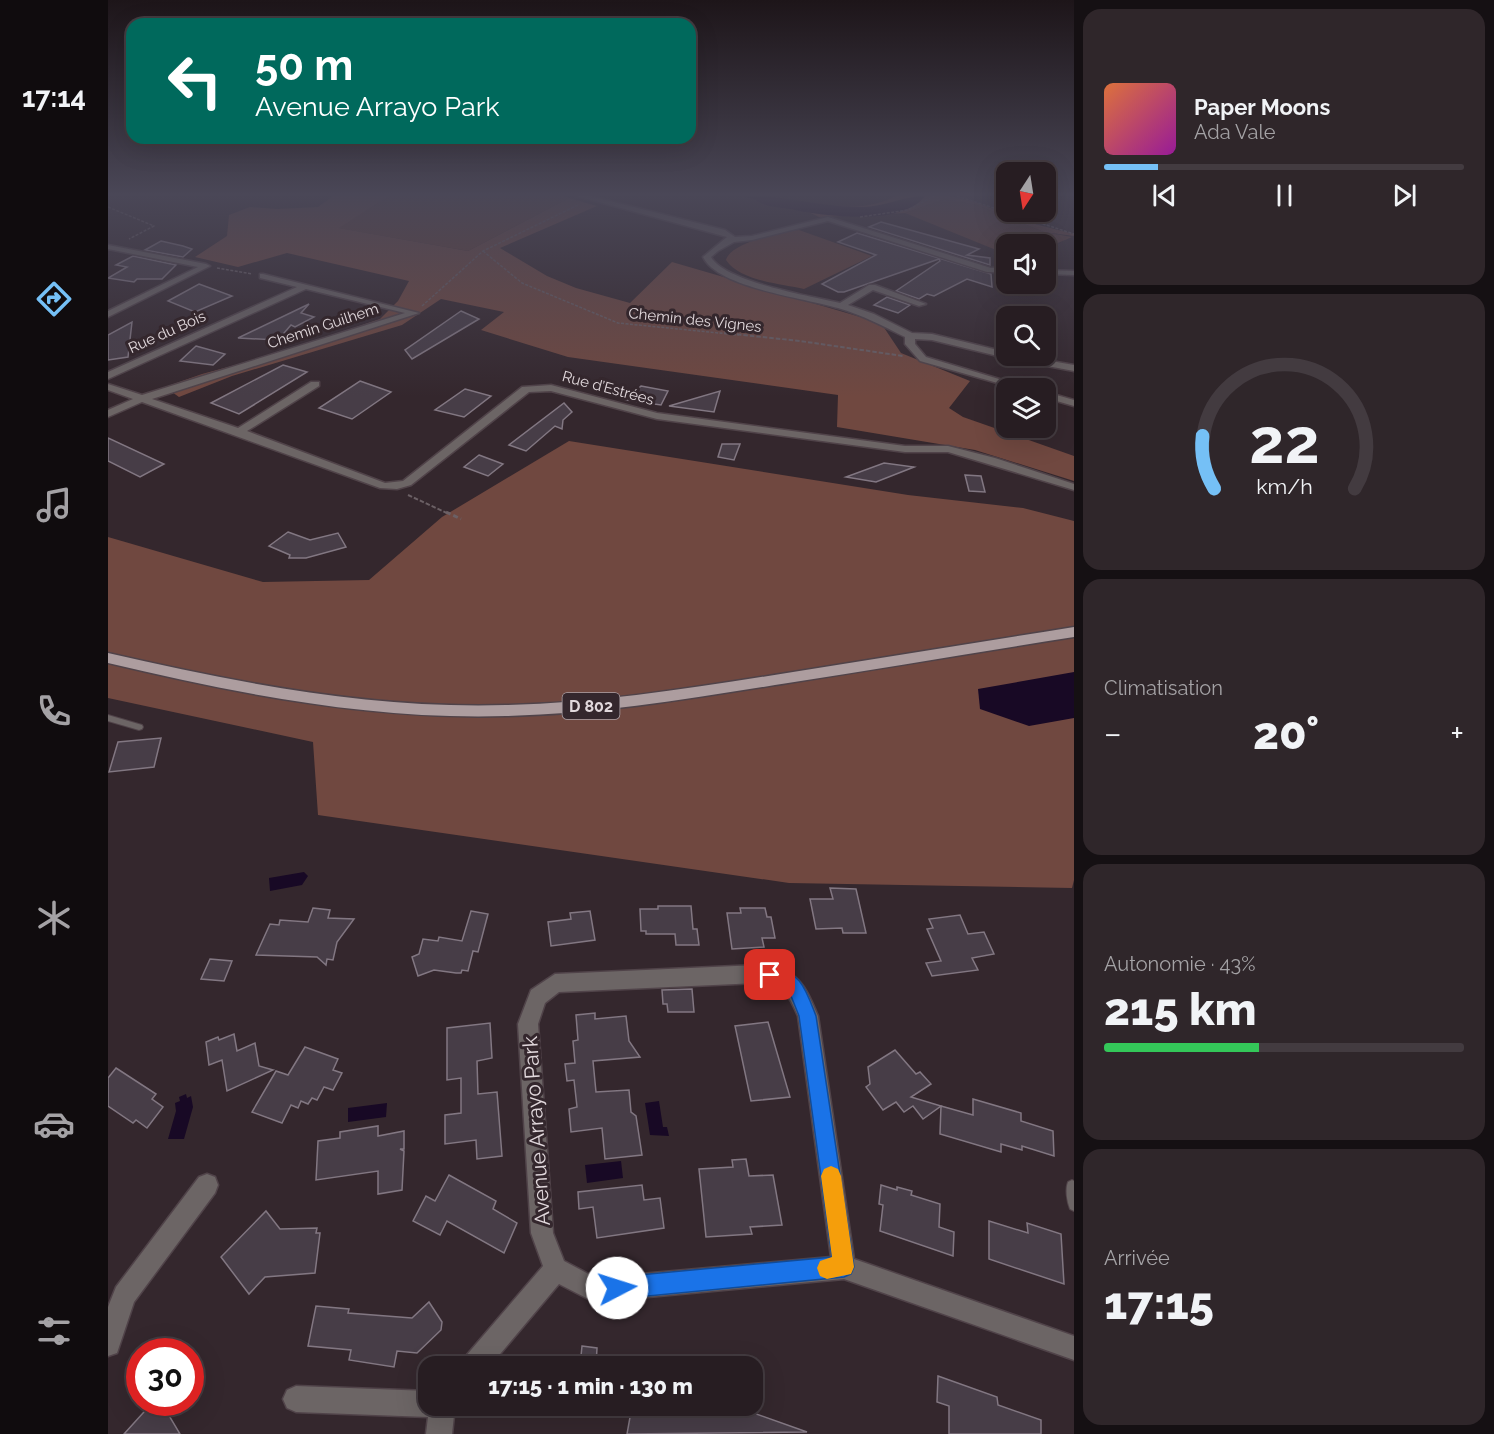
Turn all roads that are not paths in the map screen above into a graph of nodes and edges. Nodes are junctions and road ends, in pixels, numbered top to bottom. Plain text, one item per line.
1 (189, 263) edge
2 (710, 263) edge
3 (968, 263) edge
4 (996, 270) edge
5 (1056, 272) edge
6 (1074, 273) edge
7 (263, 276) road end
8 (304, 287) junction
9 (922, 304) dead end
10 (842, 306) junction
11 (108, 314) edge
12 (910, 336) junction
13 (996, 352) edge
14 (1056, 364) edge
15 (1074, 368) edge
16 (108, 376) edge
17 (996, 380) edge
18 (315, 384) dead end
19 (108, 387) edge
20 (1056, 398) edge
21 (141, 399) junction
22 (1074, 403) edge
23 (108, 414) edge
24 (238, 432) junction
25 (1071, 487) dead end
26 (1074, 632) edge
27 (108, 658) edge
28 (108, 718) edge
29 (139, 727) dead end
30 (207, 1185) dead end
31 (1072, 1186) dead end
32 (1074, 1205) edge
33 (844, 1267) junction
34 (556, 1269) junction
35 (108, 1344) edge
36 (1074, 1348) edge
37 (482, 1356) edge
38 (296, 1399) dead end
39 (418, 1404) edge
40 (441, 1416) edge
41 (439, 1434) edge

1 - 11 street
2 - 10 street
3 - 4 street
5 - 6 street
7 - 8 street
8 - 16 street, Rue du Bois
8 - 21 street, Chemin Guilhem
9 - 10 street
10 - 12 street
12 - 13 street
12 - 17 street
14 - 15 street
18 - 24 street
19 - 21 street
20 - 22 street
21 - 23 street, Chemin Guilhem
21 - 24 street
24 - 25 street, Rue d’Estrées
26 - 27 main road, D 802
28 - 29 lane
30 - 35 street
31 - 32 lane
33 - 34 street
33 - 34 street, Avenue Arrayo Park
33 - 36 street
34 - 37 street
38 - 39 street
40 - 41 street

